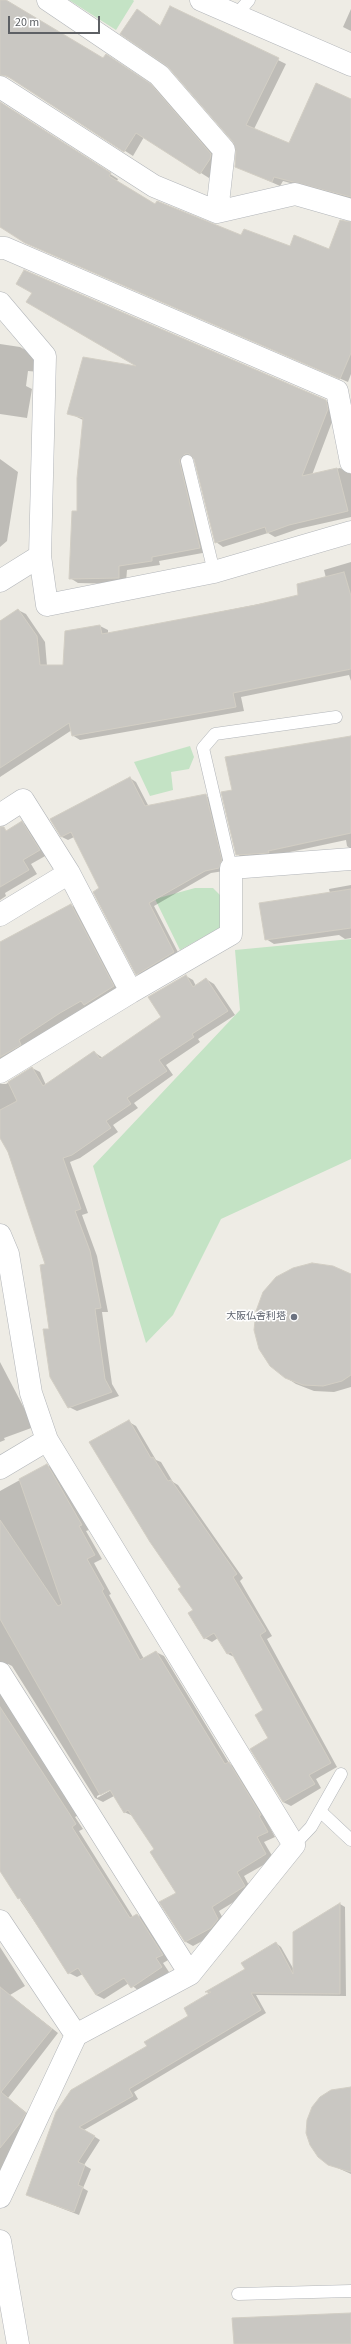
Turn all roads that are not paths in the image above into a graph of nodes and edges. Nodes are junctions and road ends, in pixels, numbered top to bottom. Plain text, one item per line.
1 (48, 0) edge
2 (201, 0) edge
3 (243, 8) edge
4 (351, 65) edge
5 (0, 87) edge
6 (351, 210) edge
7 (217, 212) junction
8 (0, 248) edge
9 (0, 303) edge
10 (187, 461) dead end
11 (351, 462) edge
12 (351, 532) edge
13 (40, 556) junction
14 (214, 572) junction
15 (0, 581) edge
16 (336, 717) dead end
17 (0, 815) edge
18 (351, 859) edge
19 (231, 868) junction
20 (69, 873) junction
21 (0, 915) edge
22 (131, 992) junction
23 (0, 1072) edge
24 (0, 1235) edge
25 (47, 1440) junction
26 (0, 1468) edge
27 (0, 1673) edge
28 (341, 1774) dead end
29 (320, 1811) junction
30 (351, 1840) edge
31 (294, 1845) junction
32 (0, 1921) edge
33 (190, 1974) junction
34 (76, 2035) junction
35 (0, 2197) edge
36 (0, 2241) edge
37 (351, 2291) edge
38 (238, 2294) dead end
39 (18, 2344) edge

1 - 7 street
2 - 3 street
3 - 4 street
5 - 7 street
6 - 7 street
8 - 11 street
9 - 13 street
10 - 14 lane
12 - 14 street
13 - 14 street
13 - 15 street
16 - 19 lane
17 - 20 street
18 - 19 street
19 - 22 street
20 - 21 street
20 - 22 street
22 - 23 street
24 - 25 street
25 - 26 street
25 - 31 street
27 - 33 street
28 - 29 lane
29 - 30 lane
29 - 31 lane
31 - 33 street
32 - 34 street
33 - 34 street
34 - 35 street
36 - 39 street
37 - 38 lane

